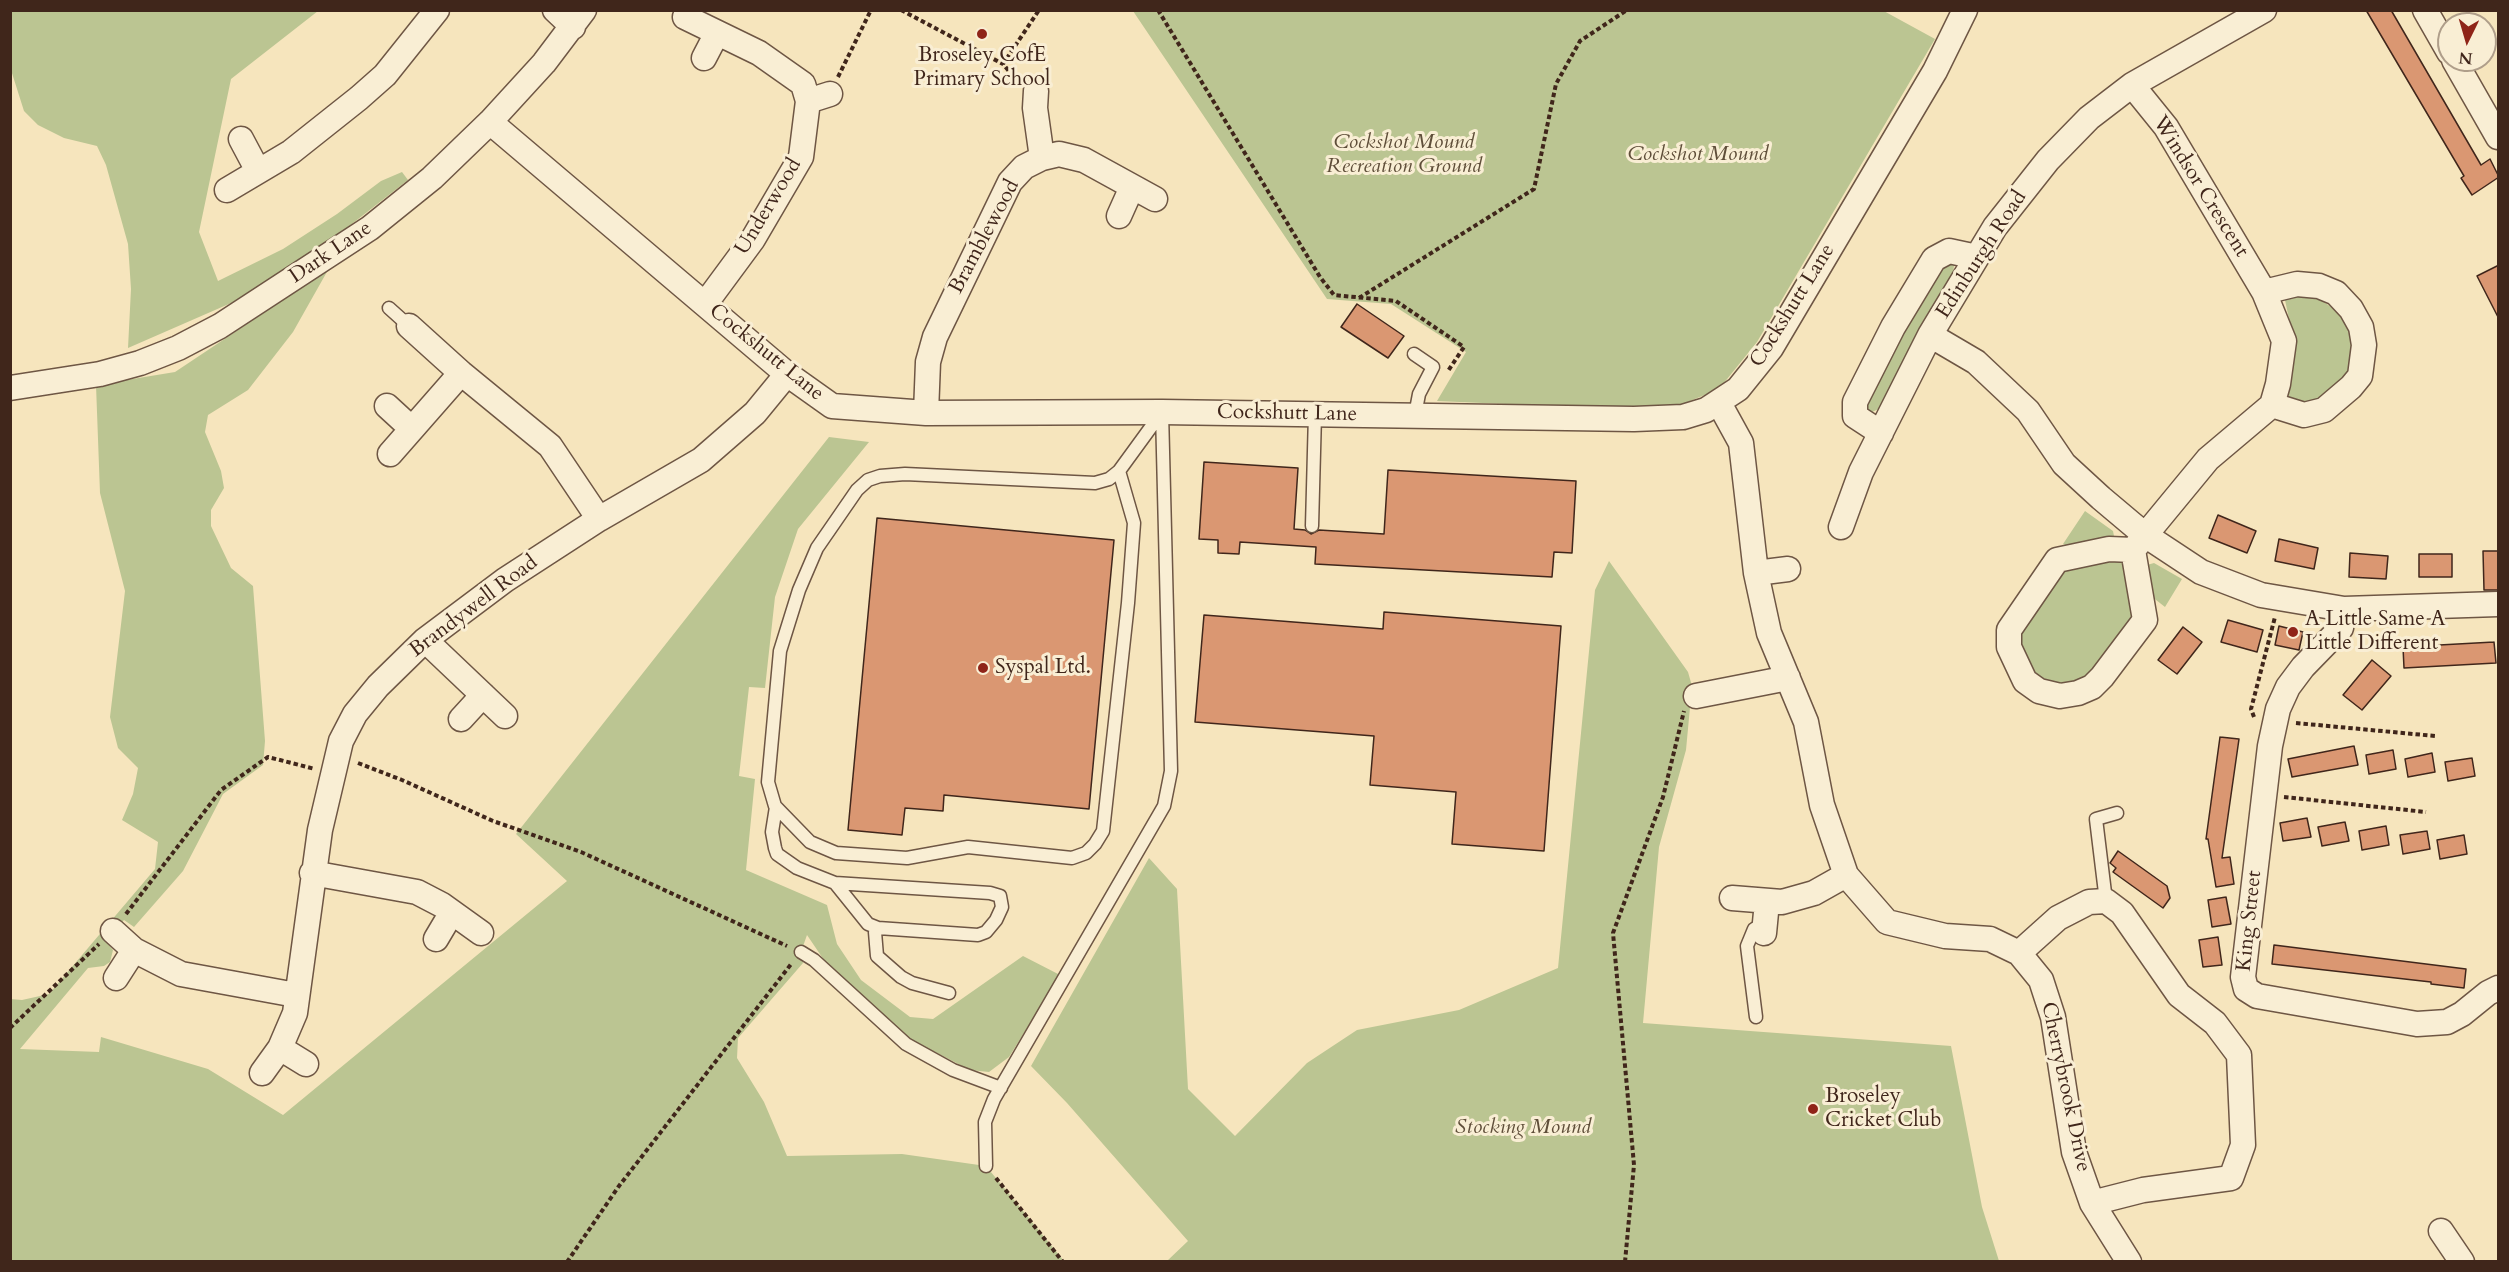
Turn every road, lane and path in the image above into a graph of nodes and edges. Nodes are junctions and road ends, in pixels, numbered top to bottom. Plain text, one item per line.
1 (437, 10) edge
2 (555, 10) edge
3 (871, 10) edge
4 (901, 10) edge
5 (1039, 10) edge
6 (1158, 10) edge
7 (1627, 10) edge
8 (1965, 10) edge
9 (2264, 10) edge
10 (2424, 10) edge
11 (686, 17) dead end
12 (579, 19) edge
13 (2437, 32) edge
14 (717, 33) junction
15 (704, 58) dead end
16 (1003, 64) junction
17 (2461, 72) edge
18 (2132, 85) junction
19 (819, 98) junction
20 (1036, 99) joint
21 (490, 122) junction
22 (2499, 137) edge
23 (241, 139) dead end
24 (1042, 158) junction
25 (258, 171) junction
26 (1132, 187) junction
27 (227, 190) dead end
28 (1155, 200) dead end
29 (1119, 216) dead end
30 (1977, 257) junction
31 (2264, 292) junction
32 (1359, 298) junction
33 (705, 304) junction
34 (389, 308) dead end
35 (410, 326) joint
36 (1930, 334) junction
37 (1414, 354) dead end
38 (461, 373) junction
39 (787, 375) junction
40 (1445, 376) dead end
41 (10, 388) edge
42 (1719, 403) junction
43 (2272, 405) junction
44 (387, 406) dead end
45 (1162, 412) junction
46 (926, 413) junction
47 (1315, 414) junction
48 (1415, 415) junction
49 (412, 429) junction
50 (1881, 433) junction
51 (390, 454) dead end
52 (1119, 471) junction
53 (599, 519) junction
54 (1312, 526) dead end
55 (1841, 527) dead end
56 (2139, 542) junction
57 (1788, 569) dead end
58 (1756, 573) junction
59 (2280, 598) junction
60 (2499, 604) edge
61 (2344, 609) junction
62 (425, 640) junction
63 (1788, 678) junction
64 (483, 695) junction
65 (1696, 696) joint
66 (505, 716) dead end
67 (461, 719) dead end
68 (2274, 729) junction
69 (2435, 736) dead end
70 (335, 765) junction
71 (2264, 795) junction
72 (776, 807) junction
73 (2426, 812) dead end
74 (2117, 813) dead end
75 (312, 873) junction
76 (1846, 875) junction
77 (835, 883) junction
78 (1732, 898) dead end
79 (2106, 901) junction
80 (452, 912) junction
81 (1765, 920) junction
82 (878, 928) junction
83 (113, 931) junction
84 (481, 933) dead end
85 (436, 939) dead end
86 (135, 950) junction
87 (801, 952) junction
88 (2019, 953) junction
89 (116, 978) dead end
90 (2499, 988) edge
91 (949, 993) dead end
92 (296, 996) junction
93 (1756, 1017) dead end
94 (10, 1028) edge
95 (280, 1048) junction
96 (306, 1064) dead end
97 (262, 1073) dead end
98 (1001, 1088) junction
99 (986, 1166) joint
100 (2092, 1203) junction
101 (2441, 1231) dead end
102 (567, 1262) edge
103 (1063, 1262) edge
104 (1625, 1262) edge
105 (2128, 1262) edge
106 (2462, 1262) edge

1 - 25 street
2 - 12 street
3 - 19 path
4 - 16 path
5 - 16 path
6 - 32 path
7 - 32 path
8 - 42 street, Cockshutt Lane
9 - 18 street, Edinburgh Road
10 - 13 street
11 - 14 street
12 - 21 street, Dark Lane
14 - 15 street
14 - 19 street
16 - 20 path
17 - 22 street
18 - 30 street, Edinburgh Road
18 - 31 street, Windsor Crescent
19 - 33 street, Underwood
20 - 24 street
21 - 33 street, Cockshutt Lane
21 - 41 street, Dark Lane
23 - 25 street
24 - 26 street
24 - 46 street, Bramblewood
25 - 27 street
26 - 28 street
26 - 29 street
30 - 36 street, Edinburgh Road
30 - 50 street
31 - 43 street, Windsor Crescent
31 - 43 street
32 - 40 path
33 - 39 street, Cockshutt Lane
34 - 35 lane
35 - 38 street
36 - 50 street, Edinburgh Road
36 - 56 street
37 - 48 lane
38 - 49 street
38 - 53 street
39 - 46 street, Cockshutt Lane
39 - 53 street, Brandywell Road
42 - 48 street, Cockshutt Lane
42 - 58 street, Cherrybrook Drive
43 - 56 street
44 - 49 street
45 - 46 street, Cockshutt Lane
45 - 47 street, Cockshutt Lane
45 - 52 lane
45 - 98 lane
47 - 48 street, Cockshutt Lane
47 - 54 lane
49 - 51 street
50 - 55 street, Edinburgh Road
52 - 72 lane
52 - 72 lane
53 - 62 street, Brandywell Road
56 - 56 street
56 - 59 street
57 - 58 street
58 - 63 street, Cherrybrook Drive
59 - 61 street
59 - 68 path
60 - 61 street
61 - 68 street, King Street
62 - 64 street
62 - 70 street, Brandywell Road
63 - 65 street
63 - 76 street, Cherrybrook Drive
64 - 66 street
64 - 67 street
65 - 104 path
68 - 69 path
68 - 71 street, King Street
70 - 75 street, Brandywell Road
70 - 83 path
70 - 87 path
71 - 73 path
71 - 90 street, King Street
72 - 77 lane
74 - 79 lane
75 - 80 street
75 - 92 street, Brandywell Road
76 - 81 street
76 - 88 street, Cherrybrook Drive
77 - 82 lane
77 - 82 lane
78 - 81 street
79 - 88 street
79 - 100 street
80 - 84 street
80 - 85 street
81 - 93 lane
82 - 91 lane
83 - 86 street
83 - 94 path
86 - 89 street
86 - 92 street
87 - 98 lane
87 - 102 path
88 - 100 street, Cherrybrook Drive
92 - 95 street, Brandywell Road
95 - 96 street
95 - 97 street, Brandywell Road
98 - 99 lane
99 - 103 path
100 - 105 street, Cherrybrook Drive
101 - 106 street

